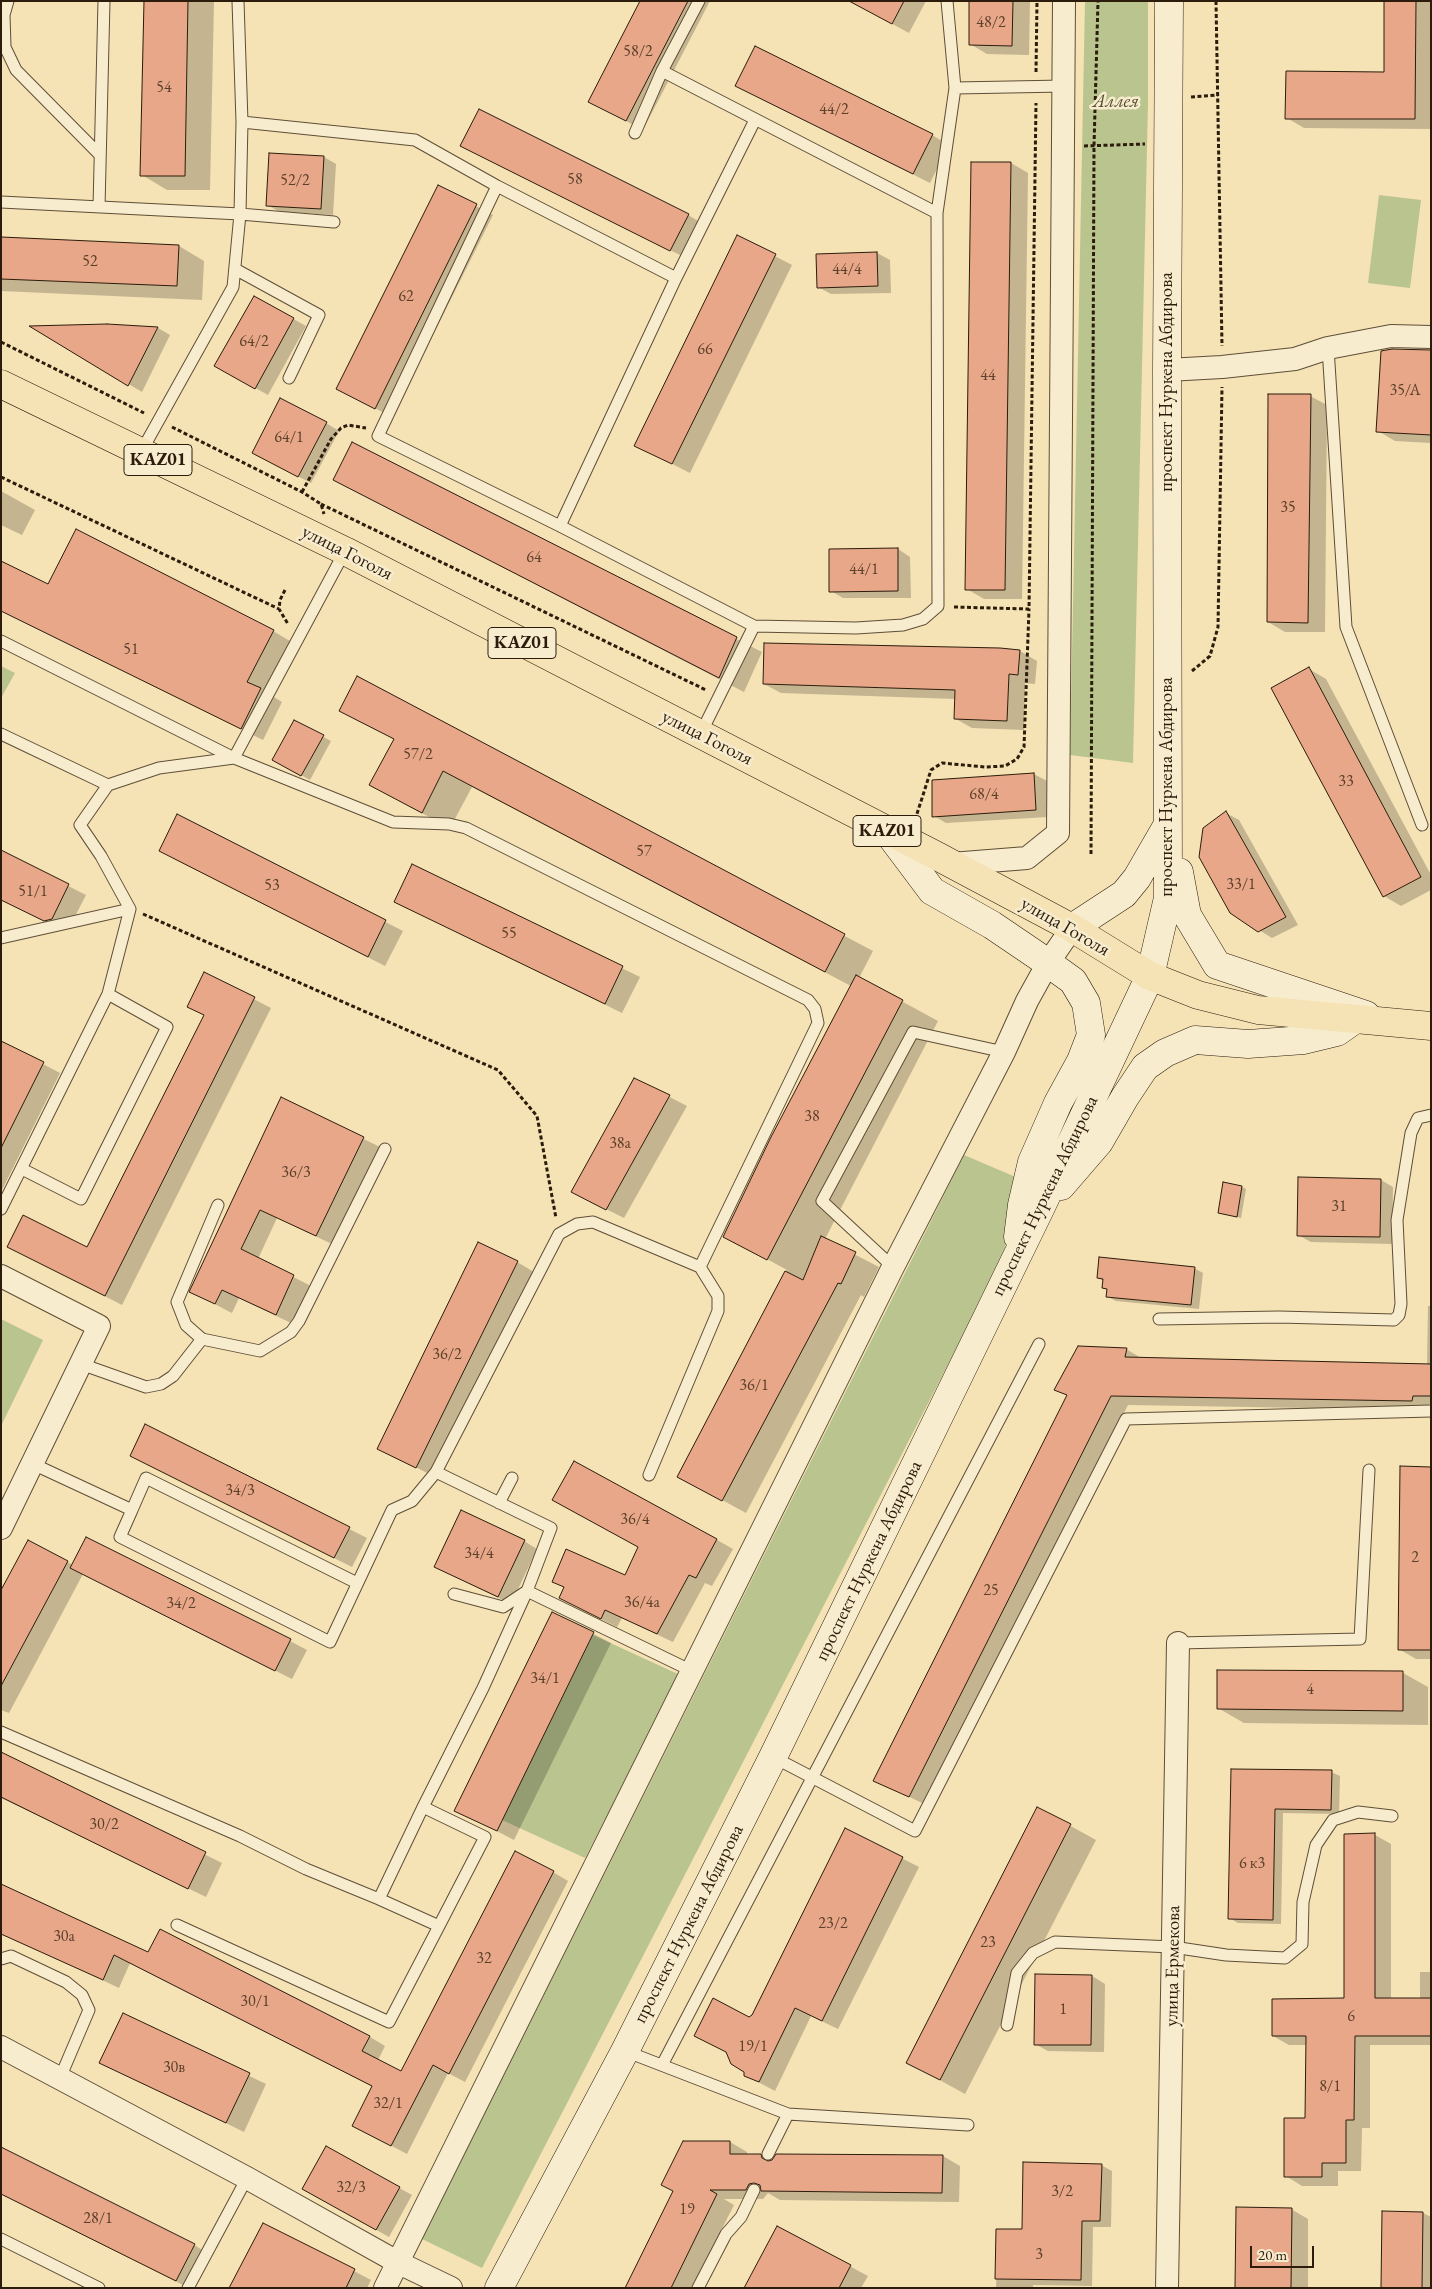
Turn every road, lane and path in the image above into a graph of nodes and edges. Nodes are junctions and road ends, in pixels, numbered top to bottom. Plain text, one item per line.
1 (8, 1) edge
2 (104, 1) edge
3 (238, 1) edge
4 (699, 1) edge
5 (947, 1) edge
6 (1037, 1) edge
7 (1064, 1) edge
8 (1098, 1) edge
9 (1169, 1) edge
10 (6, 58) edge
11 (662, 71) junction
12 (1036, 86) junction
13 (1064, 86) junction
14 (955, 88) junction
15 (755, 120) junction
16 (242, 122) junction
17 (635, 133) dead end
18 (1168, 143) junction
19 (1063, 146) junction
20 (1094, 146) junction
21 (100, 155) junction
22 (497, 186) junction
23 (1, 202) edge
24 (99, 207) junction
25 (937, 213) junction
26 (240, 214) junction
27 (334, 222) dead end
28 (235, 269) junction
29 (676, 278) junction
30 (1431, 337) edge
31 (1328, 348) junction
32 (1167, 370) junction
33 (289, 378) dead end
34 (1, 384) edge
35 (378, 436) junction
36 (141, 452) junction
37 (1, 477) edge
38 (302, 492) dead end
39 (321, 504) dead end
40 (560, 526) junction
41 (345, 551) junction
42 (284, 590) dead end
43 (938, 606) junction
44 (280, 609) junction
45 (1029, 609) junction
46 (754, 626) junction
47 (297, 639) junction
48 (1, 641) edge
49 (720, 697) junction
50 (1, 734) edge
51 (700, 735) junction
52 (234, 758) junction
53 (108, 785) junction
54 (1422, 826) dead end
55 (898, 836) junction
56 (1168, 836) junction
57 (1091, 854) dead end
58 (951, 864) junction
59 (130, 909) junction
60 (1072, 928) junction
61 (1, 938) edge
62 (1048, 963) junction
63 (1150, 976) junction
64 (108, 994) junction
65 (1354, 1020) junction
66 (1386, 1022) junction
67 (1431, 1026) edge
68 (1004, 1052) junction
69 (1431, 1115) edge
70 (385, 1149) dead end
71 (22, 1168) junction
72 (218, 1205) dead end
73 (1, 1209) edge
74 (1040, 1209) junction
75 (559, 1234) junction
76 (1014, 1263) junction
77 (700, 1267) junction
78 (893, 1267) junction
79 (1, 1276) edge
80 (1159, 1319) dead end
81 (202, 1339) junction
82 (1039, 1344) dead end
83 (81, 1364) junction
84 (1431, 1411) edge
85 (32, 1464) junction
86 (1369, 1470) dead end
87 (436, 1472) junction
88 (649, 1474) dead end
89 (512, 1478) dead end
90 (499, 1503) junction
91 (132, 1510) junction
92 (1, 1528) edge
93 (358, 1583) junction
94 (528, 1591) junction
95 (454, 1594) dead end
96 (1178, 1643) joint
97 (692, 1671) junction
98 (1, 1732) edge
99 (773, 1757) junction
100 (812, 1777) junction
101 (423, 1808) junction
102 (1392, 1816) dead end
103 (379, 1899) junction
104 (177, 1925) dead end
105 (439, 1926) junction
106 (1173, 1947) junction
107 (1, 1959) edge
108 (1007, 2025) dead end
109 (1, 2046) edge
110 (624, 2051) junction
111 (662, 2065) junction
112 (60, 2078) junction
113 (788, 2114) junction
114 (968, 2125) dead end
115 (768, 2154) dead end
116 (247, 2178) junction
117 (754, 2190) dead end
118 (1, 2239) edge
119 (399, 2263) junction
120 (92, 2286) edge
121 (188, 2288) edge
122 (385, 2288) edge
123 (451, 2288) edge
124 (499, 2288) edge
125 (698, 2288) edge
126 (1167, 2288) edge

1 - 10 lane
2 - 21 lane
3 - 16 lane
4 - 11 lane
5 - 14 lane
6 - 12 path
7 - 13 street
8 - 20 path
9 - 18 main road, проспект Нуркена Абдирова
10 - 21 lane
11 - 15 lane
11 - 17 lane
12 - 13 lane
12 - 14 lane
12 - 45 path
13 - 19 street
14 - 25 lane
15 - 25 lane
15 - 29 lane
16 - 22 lane
16 - 26 lane
18 - 20 path
18 - 32 main road, проспект Нуркена Абдирова
19 - 20 path
19 - 58 street
20 - 57 path
21 - 24 lane
22 - 29 lane
22 - 35 lane
23 - 24 lane
24 - 26 lane
25 - 43 lane
26 - 27 lane
26 - 28 lane
28 - 33 lane
28 - 36 lane
29 - 40 lane
30 - 31 street
31 - 32 street
31 - 54 lane
32 - 56 main road, проспект Нуркена Абдирова
34 - 36 highway, улица Гоголя / KАZ01
35 - 38 path
35 - 40 lane
36 - 41 highway, улица Гоголя / KАZ01
37 - 44 path
39 - 49 path
40 - 46 lane
41 - 47 lane
41 - 51 highway, улица Гоголя / KАZ01
42 - 44 path
43 - 45 path
43 - 46 lane
44 - 47 path
45 - 55 path
46 - 49 lane
47 - 52 lane
48 - 52 lane
49 - 51 lane
50 - 53 lane
51 - 55 highway, улица Гоголя / KАZ01
52 - 53 lane
52 - 77 lane
53 - 59 lane
55 - 58 highway, улица Гоголя / KАZ01
55 - 62 main road
56 - 60 main road
56 - 63 main road, проспект Нуркена Абдирова
56 - 66 main road
58 - 60 highway, улица Гоголя / KАZ01
59 - 61 lane
59 - 64 lane
59 - 75 path
60 - 62 street
60 - 63 highway, улица Гоголя / KАZ01
62 - 68 street
62 - 76 main road
63 - 65 highway, улица Гоголя / KАZ01
63 - 74 main road, проспект Нуркена Абдирова
64 - 71 lane
64 - 71 lane
65 - 66 highway, улица Гоголя / KАZ01
65 - 74 main road
66 - 67 highway, улица Гоголя / KАZ01
68 - 78 street
68 - 78 lane
69 - 80 lane
70 - 81 lane
71 - 73 lane
72 - 81 lane
74 - 76 main road, проспект Нуркена Абдирова
75 - 77 lane
75 - 87 lane
76 - 99 main road, проспект Нуркена Абдирова
77 - 88 lane
78 - 97 street
79 - 83 street
81 - 83 lane
82 - 100 lane
83 - 85 street
84 - 100 lane
85 - 91 lane
85 - 92 street
86 - 96 lane
87 - 90 lane
87 - 93 lane
89 - 90 lane
90 - 94 lane
91 - 93 lane
91 - 93 lane
94 - 95 lane
94 - 97 lane
94 - 101 lane
96 - 106 street, улица Ермекова
97 - 119 street
98 - 103 lane
99 - 100 lane
99 - 110 main road, проспект Нуркена Абдирова
100 - 111 lane
101 - 103 lane
101 - 105 lane
102 - 106 lane
103 - 105 lane
104 - 105 lane
106 - 108 lane
106 - 126 street, улица Ермекова
107 - 112 lane
109 - 112 street
110 - 111 lane
110 - 124 main road, проспект Нуркена Абдирова
111 - 113 lane
112 - 116 street
113 - 114 lane
113 - 115 lane
116 - 119 street
116 - 121 lane
117 - 125 lane
118 - 120 lane
119 - 122 street
119 - 123 street

